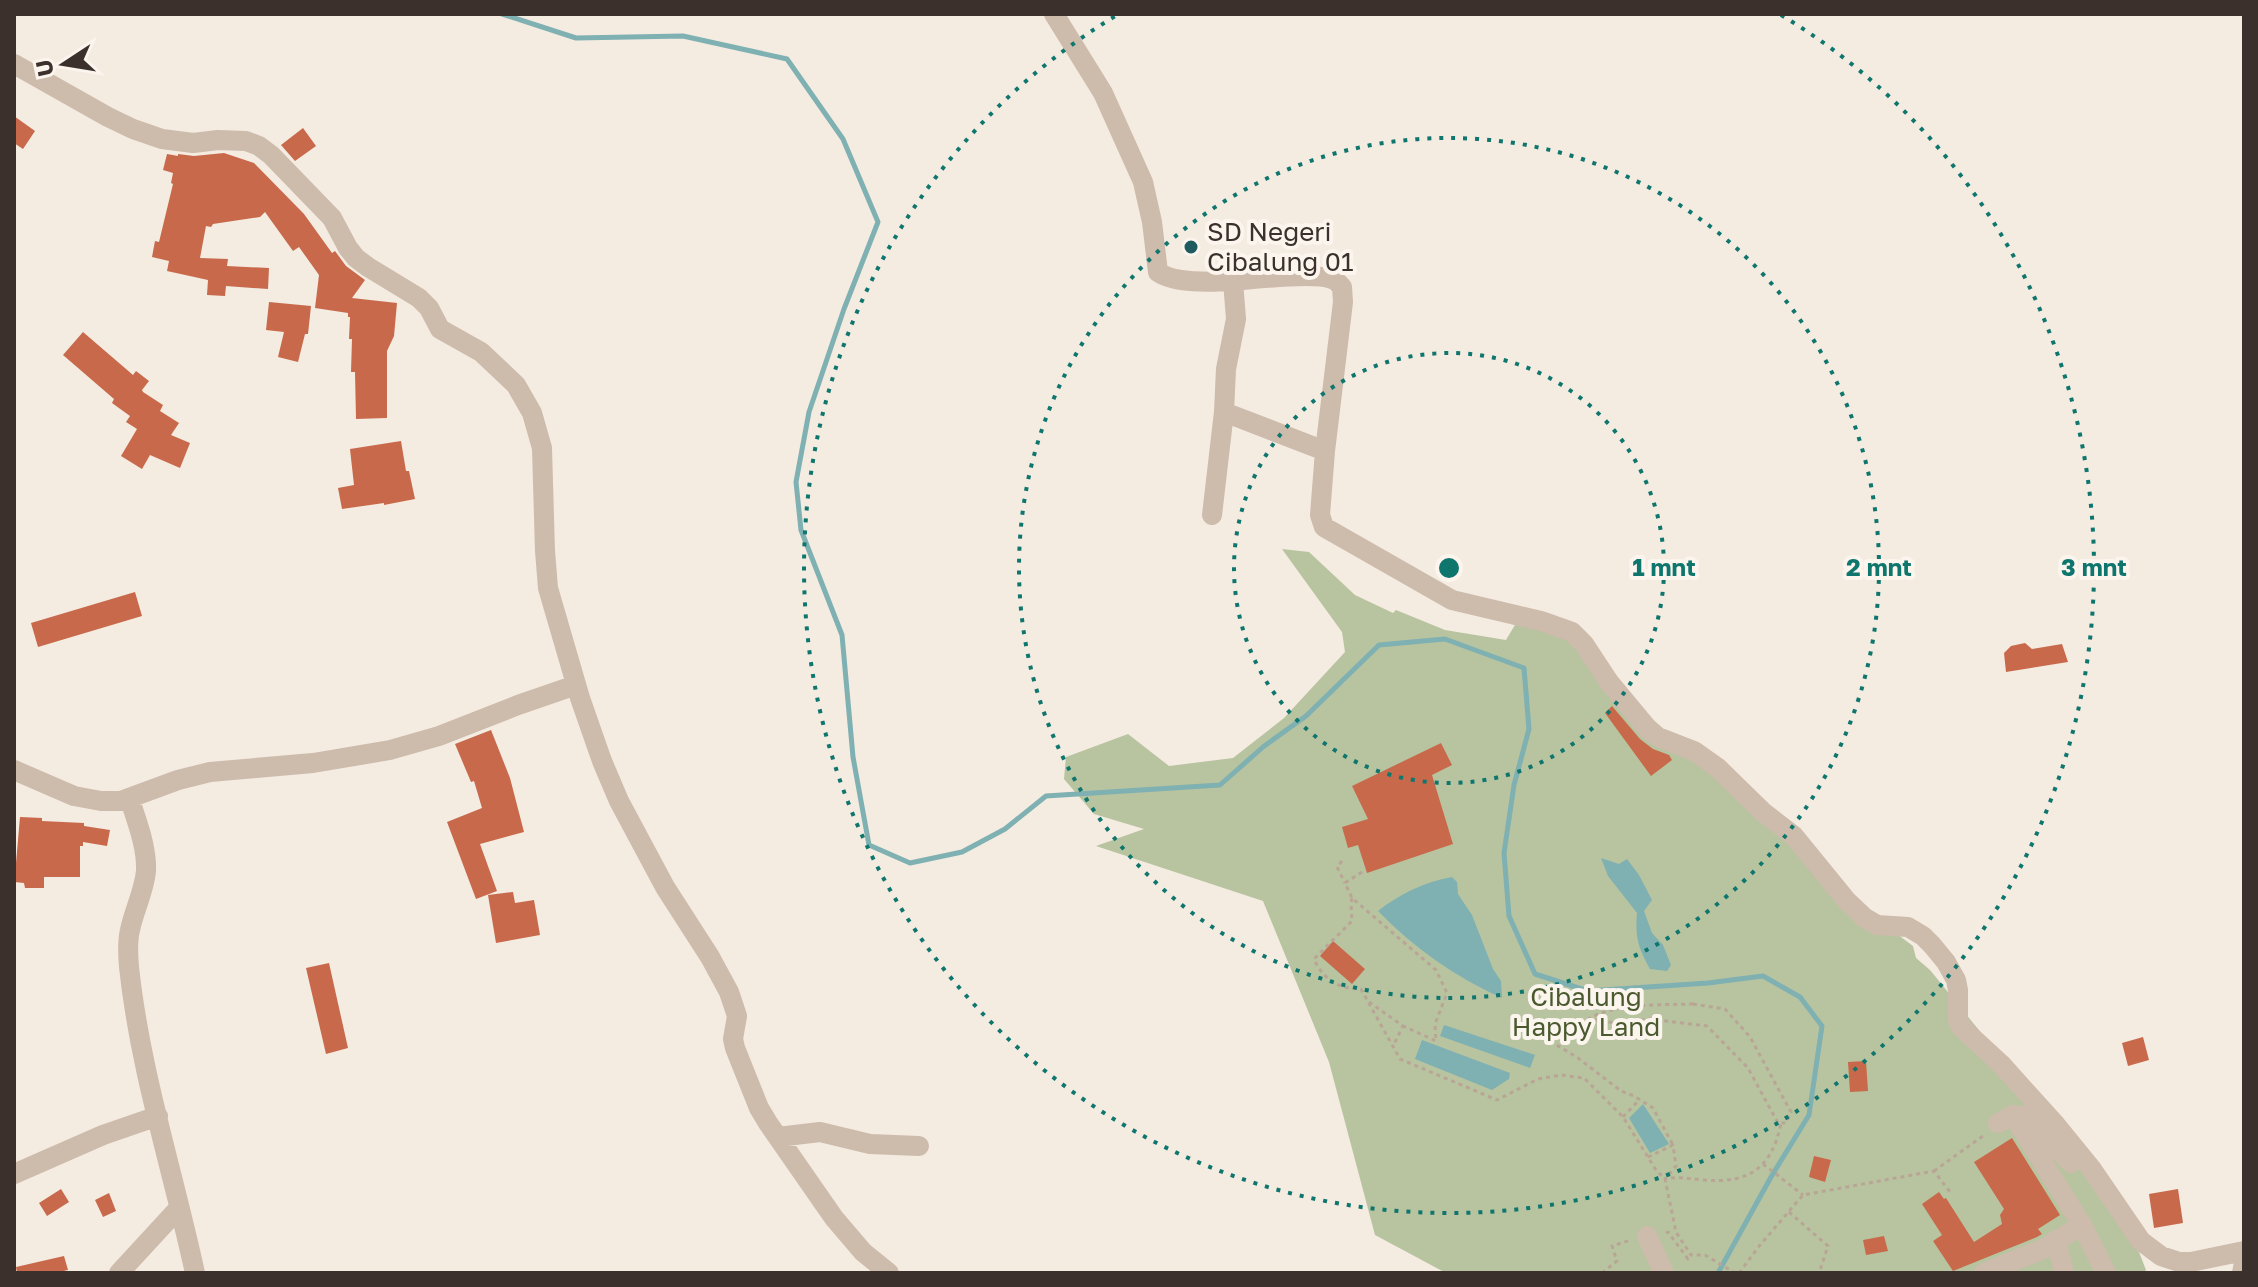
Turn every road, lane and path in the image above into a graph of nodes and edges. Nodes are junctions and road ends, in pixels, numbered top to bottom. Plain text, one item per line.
1 (1054, 14) edge
2 (14, 64) edge
3 (1233, 281) junction
4 (1224, 412) junction
5 (1325, 451) junction
6 (1212, 515) dead end
7 (576, 685) junction
8 (14, 770) edge
9 (130, 800) junction
10 (1342, 861) dead end
11 (1362, 872) dead end
12 (1345, 883) junction
13 (1352, 898) junction
14 (1367, 1001) junction
15 (1403, 1026) junction
16 (1550, 1041) dead end
17 (1393, 1046) junction
18 (1640, 1099) junction
19 (158, 1116) junction
20 (1623, 1117) junction
21 (2006, 1119) junction
22 (1781, 1123) junction
23 (778, 1137) junction
24 (1673, 1145) junction
25 (919, 1146) dead end
26 (1648, 1157) junction
27 (1765, 1166) junction
28 (1934, 1171) junction
29 (14, 1174) edge
30 (1665, 1179) junction
31 (1950, 1192) dead end
32 (1801, 1194) junction
33 (2115, 1205) junction
34 (178, 1209) junction
35 (1789, 1212) junction
36 (2082, 1225) junction
37 (1647, 1236) dead end
38 (2056, 1240) junction
39 (2244, 1251) edge
40 (2244, 1263) edge
41 (119, 1273) edge
42 (195, 1273) edge
43 (889, 1273) edge
44 (1664, 1273) edge
45 (1737, 1273) edge
46 (1819, 1273) edge
47 (1984, 1273) edge
48 (2064, 1273) edge
49 (2106, 1273) edge
50 (2242, 1273) edge

1 - 3 street
2 - 7 street
3 - 4 street
3 - 5 street
4 - 5 street
4 - 6 street
5 - 33 street
7 - 9 street
7 - 23 street
8 - 9 street
9 - 19 street
10 - 12 path
11 - 12 path
12 - 13 path
13 - 14 path
13 - 15 path
14 - 15 path
14 - 17 path
15 - 17 path
16 - 18 path
17 - 20 path
18 - 20 path
18 - 24 path
19 - 29 street
19 - 34 street
20 - 26 path
21 - 28 path
21 - 33 street
21 - 36 street
22 - 22 path
22 - 27 path
23 - 25 street
23 - 43 street
24 - 26 path
24 - 30 path
26 - 30 path
27 - 30 path
27 - 32 path
28 - 31 path
28 - 32 path
30 - 45 path
32 - 35 path
33 - 39 street
34 - 41 street
34 - 42 street
35 - 45 path
35 - 46 path
36 - 38 street
36 - 49 street
37 - 44 street
38 - 47 street
38 - 48 street
40 - 50 street

